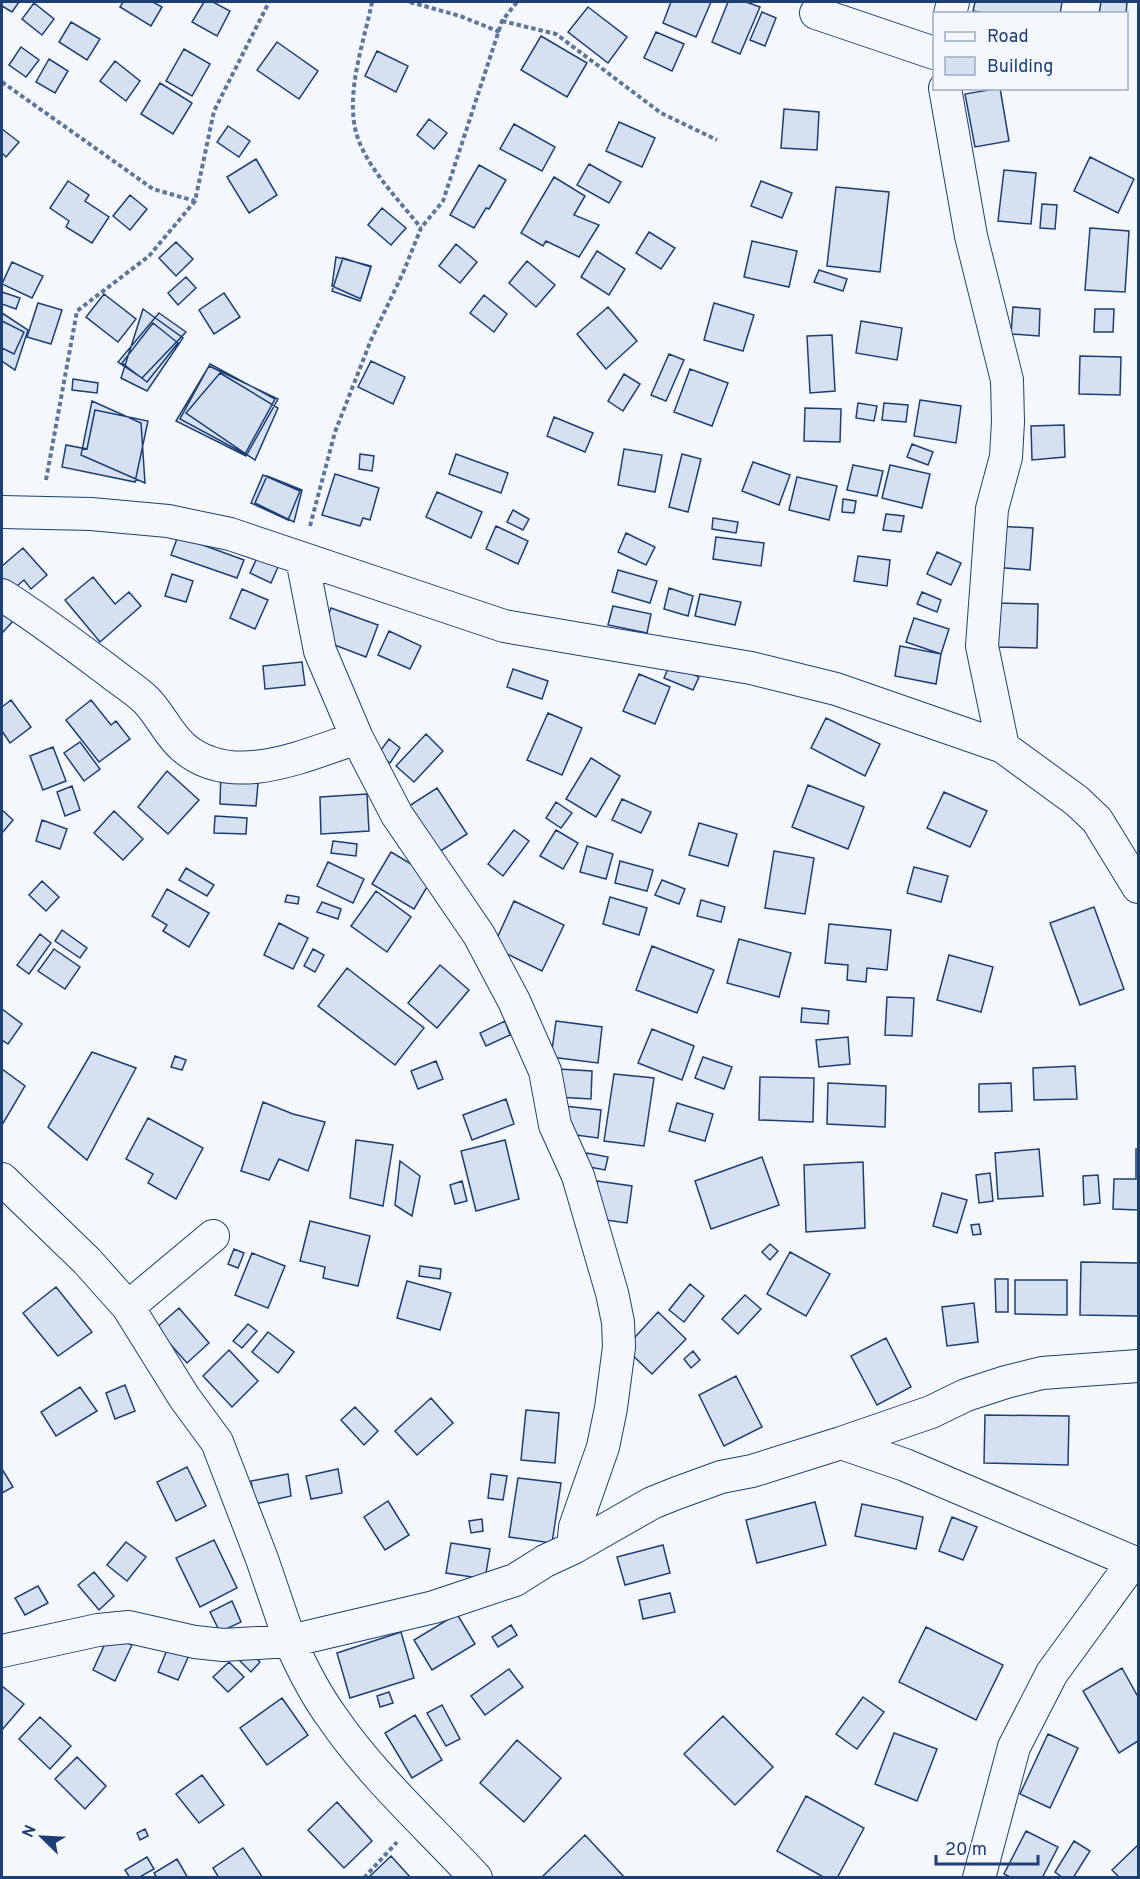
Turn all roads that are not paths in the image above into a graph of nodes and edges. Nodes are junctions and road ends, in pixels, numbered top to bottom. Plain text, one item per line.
1 (816, 13) dead end
2 (933, 53) edge
3 (945, 90) edge
4 (4, 519) edge
5 (302, 559) junction
6 (2, 596) edge
7 (357, 738) junction
8 (1003, 747) junction
9 (1138, 887) edge
10 (2, 1179) edge
11 (213, 1236) dead end
12 (128, 1307) junction
13 (1138, 1365) edge
14 (841, 1443) junction
15 (573, 1548) junction
16 (1136, 1563) edge
17 (290, 1641) junction
18 (2, 1651) edge
19 (476, 1878) edge
20 (979, 1878) edge

1 - 2 street
3 - 8 street
4 - 5 street
5 - 7 street
5 - 8 street
6 - 7 street
7 - 15 street
8 - 9 street
10 - 12 street
11 - 12 street
12 - 17 street
13 - 14 street
14 - 15 street
14 - 16 street
15 - 17 street
16 - 20 street
17 - 18 street
17 - 19 street

